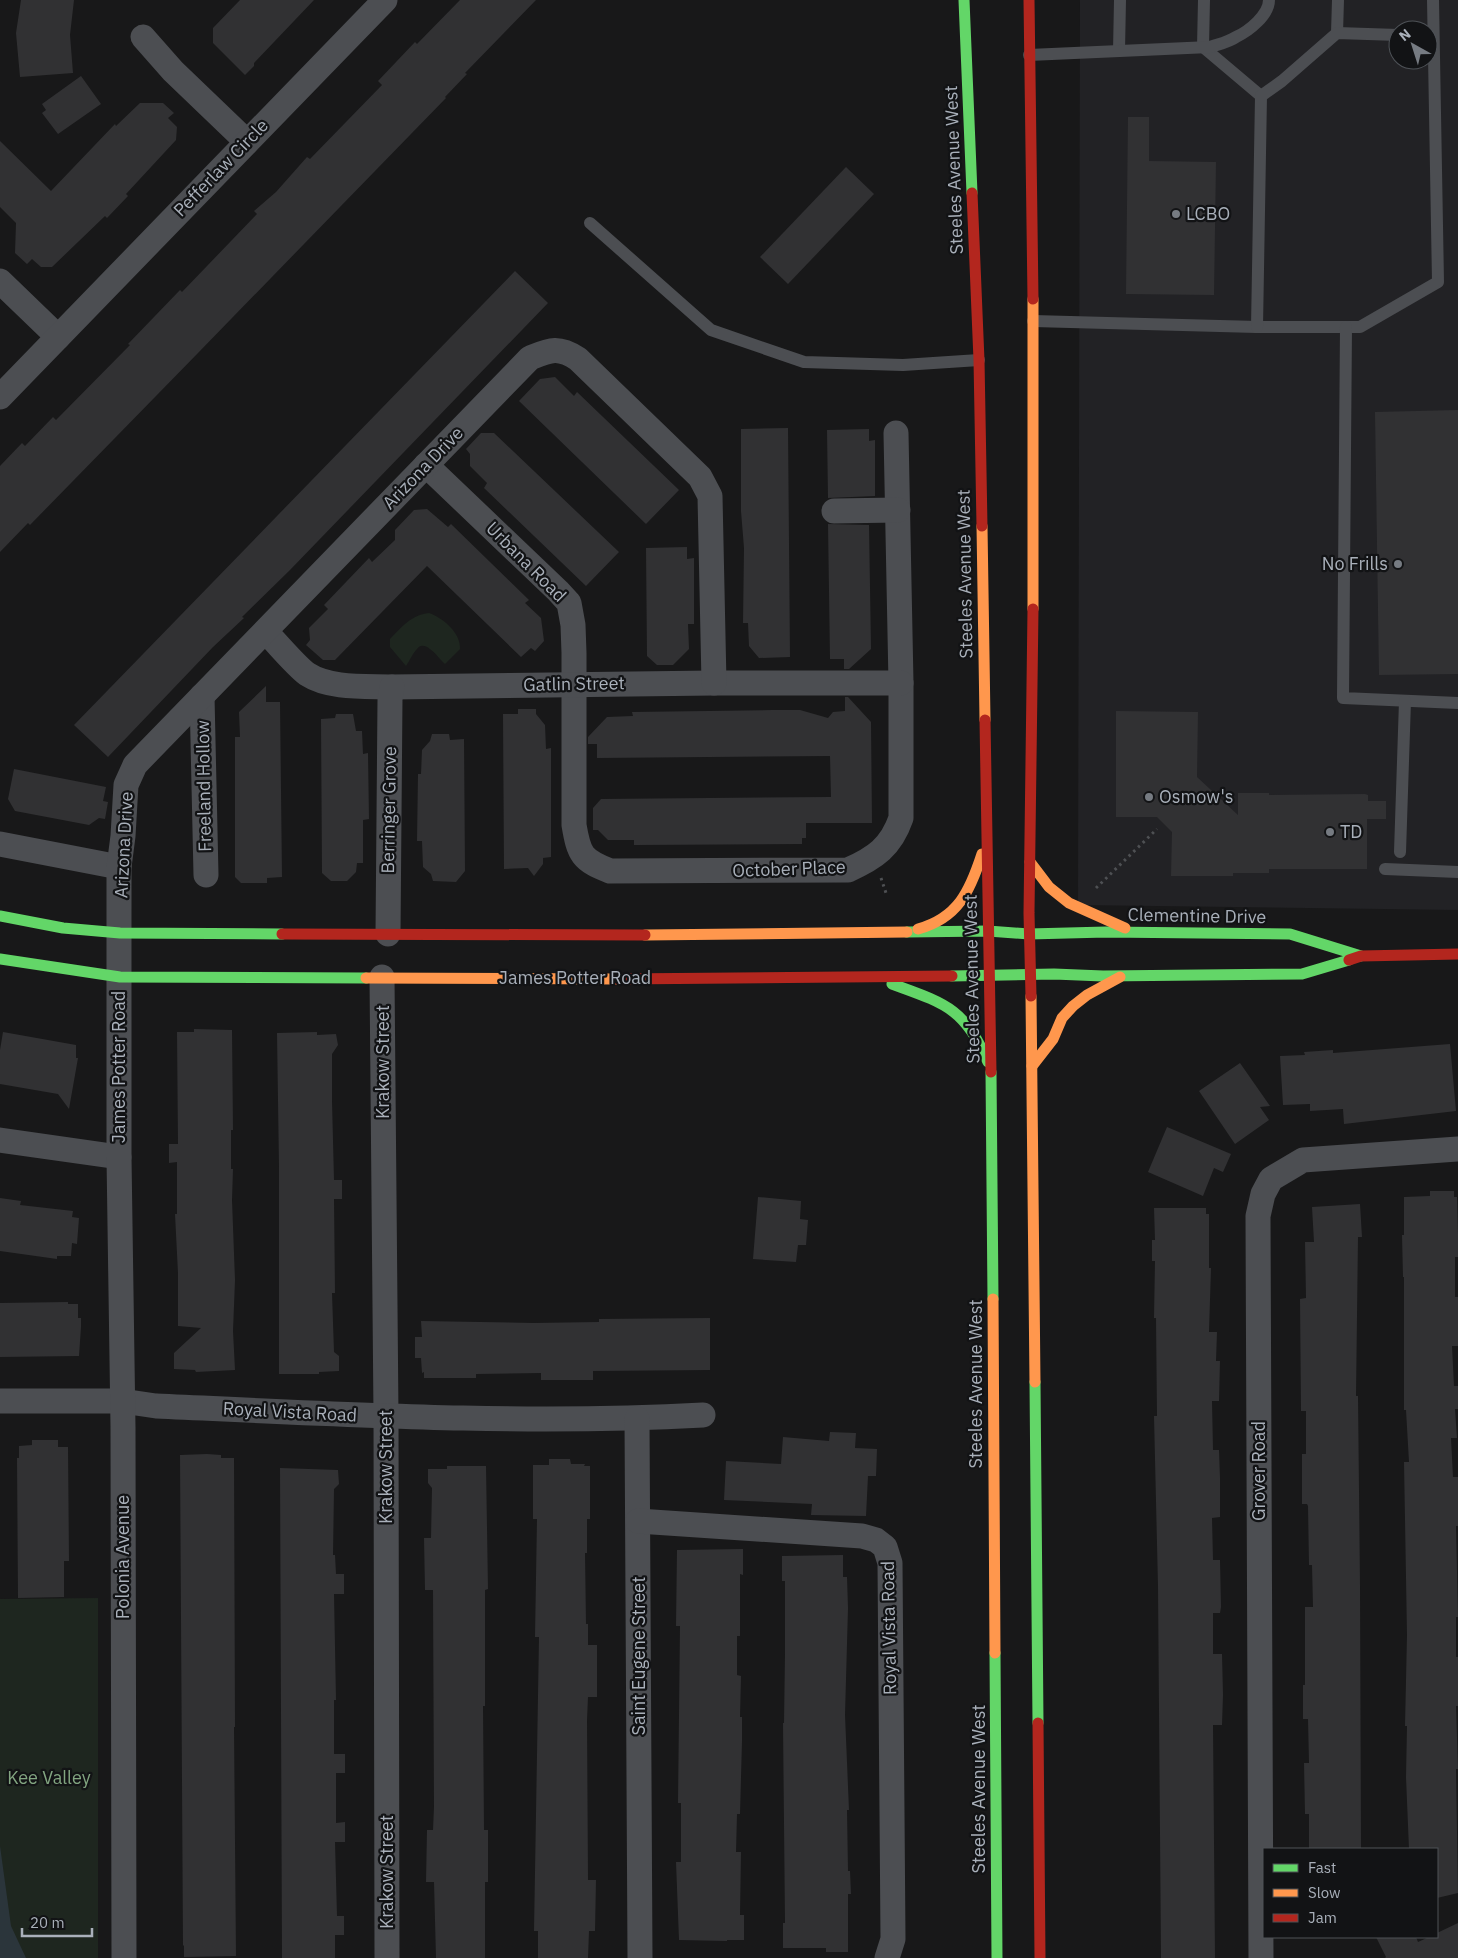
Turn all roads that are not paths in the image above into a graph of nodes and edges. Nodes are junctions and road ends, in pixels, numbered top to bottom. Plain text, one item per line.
1 (385, 0) edge
2 (964, 0) edge
3 (1029, 0) edge
4 (1120, 0) edge
5 (1204, 0) edge
6 (1269, 0) edge
7 (1338, 0) edge
8 (1432, 0) edge
9 (1431, 20) edge
10 (1337, 33) junction
11 (1388, 35) edge
12 (143, 37) dead end
13 (1203, 47) junction
14 (1118, 51) junction
15 (1029, 54) junction
16 (1432, 70) edge
17 (1261, 96) junction
18 (247, 142) junction
19 (590, 223) dead end
20 (0, 281) edge
21 (1033, 321) junction
22 (1257, 327) junction
23 (1346, 327) junction
24 (58, 337) junction
25 (979, 360) junction
26 (0, 397) edge
27 (896, 433) dead end
28 (426, 465) junction
29 (898, 510) junction
30 (834, 511) dead end
31 (266, 632) junction
32 (714, 682) junction
33 (901, 683) junction
34 (574, 684) junction
35 (392, 686) junction
36 (202, 696) junction
37 (1405, 701) junction
38 (1458, 703) edge
39 (987, 823) junction
40 (0, 844) edge
41 (1400, 852) dead end
42 (1030, 862) junction
43 (120, 867) junction
44 (1385, 869) dead end
45 (1458, 872) edge
46 (206, 875) dead end
47 (0, 916) edge
48 (988, 931) junction
49 (1136, 932) junction
50 (120, 933) junction
51 (892, 933) junction
52 (388, 934) junction
53 (1029, 934) junction
54 (1458, 954) edge
55 (1362, 956) junction
56 (0, 959) edge
57 (1030, 975) junction
58 (382, 976) junction
59 (988, 976) junction
60 (1121, 976) junction
61 (120, 977) junction
62 (876, 978) junction
63 (1032, 1066) junction
64 (991, 1078) junction
65 (0, 1140) edge
66 (1458, 1149) edge
67 (119, 1157) junction
68 (0, 1401) edge
69 (122, 1401) junction
70 (703, 1415) dead end
71 (386, 1416) junction
72 (637, 1419) junction
73 (638, 1521) junction
74 (124, 1958) edge
75 (387, 1958) edge
76 (640, 1958) edge
77 (888, 1958) edge
78 (997, 1958) edge
79 (1040, 1958) edge
80 (1261, 1958) edge

1 - 18 street, Pefferlaw Circle
2 - 25 main road, Steeles Avenue West
3 - 15 main road
4 - 14 lane
5 - 13 lane
6 - 13 lane
7 - 10 lane
8 - 9 lane
10 - 11 lane
10 - 17 lane
12 - 18 street
13 - 14 lane
13 - 17 lane
14 - 15 lane
15 - 21 main road
16 - 23 lane
17 - 22 lane
18 - 24 street, Pefferlaw Circle
19 - 25 lane
20 - 24 street
21 - 22 lane
21 - 42 main road
22 - 23 lane
23 - 37 lane
24 - 26 street, Pefferlaw Circle
25 - 39 main road, Steeles Avenue West
27 - 29 street, October Place
28 - 31 street, Arizona Drive
28 - 32 street, Arizona Drive
28 - 34 street, Urbana Road
29 - 30 street
29 - 33 street, October Place
31 - 35 street, Gatlin Street
31 - 36 street, Arizona Drive
32 - 33 street, Gatlin Street
32 - 34 street, Gatlin Street
33 - 34 street, October Place
34 - 35 street, Gatlin Street
35 - 52 street, Berringer Grove
36 - 43 street, Arizona Drive
36 - 46 street, Freeland Hollow
37 - 38 lane
37 - 41 lane
39 - 48 main road, Steeles Avenue West
39 - 51 main road
40 - 43 street
42 - 49 main road
42 - 53 main road
43 - 50 street, Arizona Drive
44 - 45 lane
47 - 50 main road
48 - 51 main road
48 - 53 main road
48 - 59 main road, Steeles Avenue West
49 - 53 main road, Clementine Drive
49 - 55 main road, Clementine Drive
50 - 52 main road
50 - 61 street, James Potter Road
51 - 52 main road
53 - 57 main road
54 - 55 main road, Clementine Drive
55 - 60 main road, Clementine Drive
56 - 61 main road, James Potter Road
57 - 59 main road, James Potter Road
57 - 60 main road, Clementine Drive
57 - 63 main road
58 - 61 main road, James Potter Road
58 - 62 main road, James Potter Road
58 - 71 street, Krakow Street
59 - 62 main road, James Potter Road
59 - 64 main road, Steeles Avenue West
60 - 63 main road
61 - 67 street, James Potter Road
62 - 64 main road
63 - 79 main road
64 - 78 main road, Steeles Avenue West
65 - 67 street
66 - 80 street, Grover Road
67 - 69 street, Polonia Avenue
68 - 69 street, Royal Vista Road
69 - 71 street, Royal Vista Road
69 - 74 street, Polonia Avenue
70 - 72 street
71 - 72 street, Royal Vista Road
71 - 75 street, Krakow Street
72 - 73 street, Saint Eugene Street
73 - 76 street, Saint Eugene Street
73 - 77 street, Royal Vista Road

